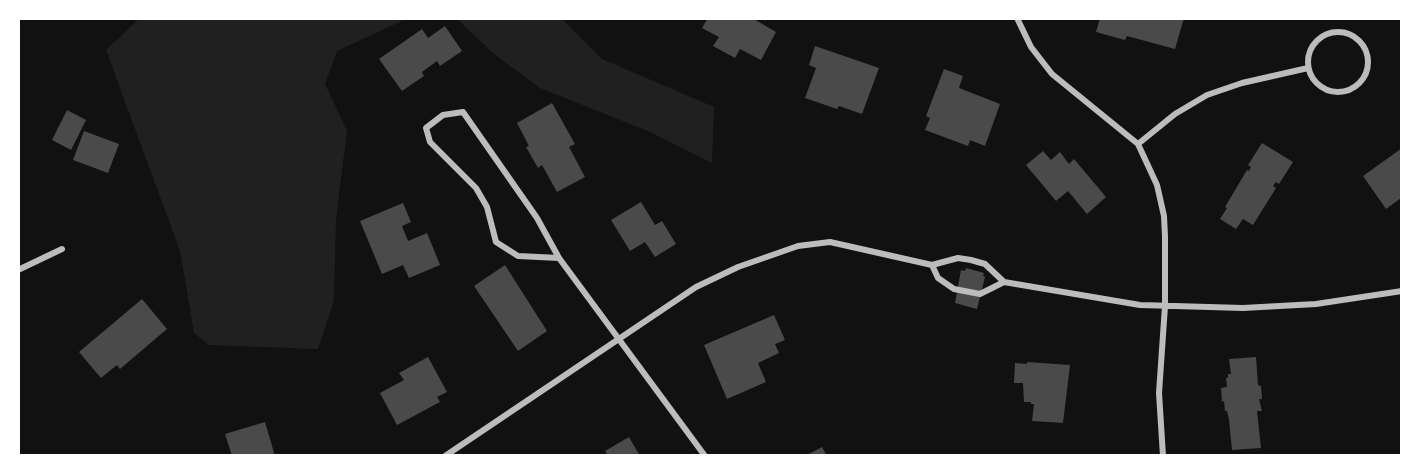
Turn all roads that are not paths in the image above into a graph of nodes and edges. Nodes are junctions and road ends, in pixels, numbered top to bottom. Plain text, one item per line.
1 (1017, 18) edge
2 (1308, 68) junction
3 (1138, 144) junction
4 (62, 249) dead end
5 (559, 258) junction
6 (932, 265) junction
7 (18, 270) edge
8 (1004, 282) junction
9 (1402, 291) edge
10 (1165, 306) junction
11 (620, 340) junction
12 (445, 456) edge
13 (705, 456) edge
14 (1163, 456) edge

1 - 3 street
2 - 2 street
2 - 3 street
3 - 10 street
4 - 7 street
5 - 5 street
5 - 11 street
6 - 8 street
6 - 8 street
6 - 11 street
8 - 10 street
9 - 10 street
10 - 14 street
11 - 12 street
11 - 13 street

